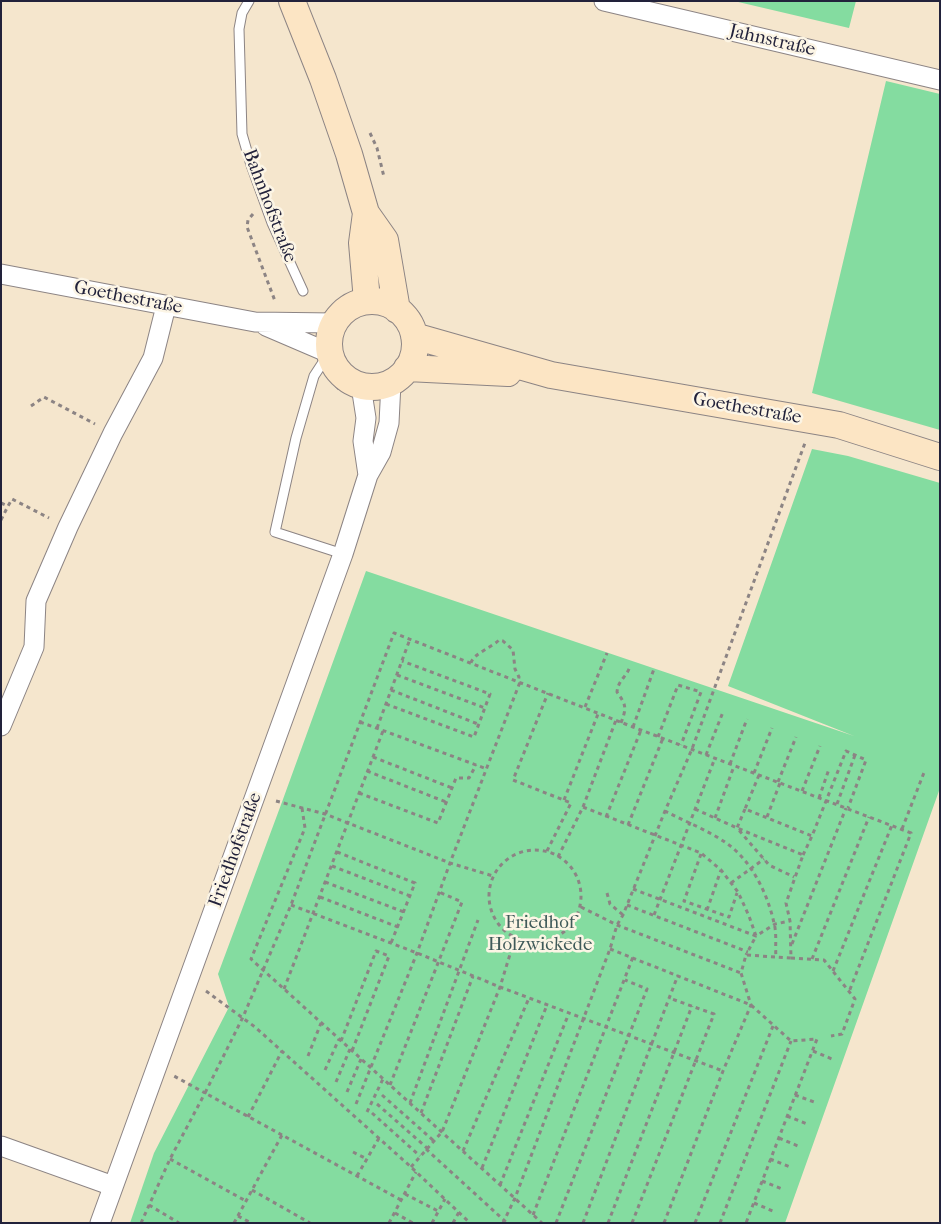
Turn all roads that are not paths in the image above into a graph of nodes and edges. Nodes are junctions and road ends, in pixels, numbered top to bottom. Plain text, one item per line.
1 (249, 1) edge
2 (292, 1) edge
3 (604, 1) edge
4 (940, 80) edge
5 (366, 214) junction
6 (1, 274) edge
7 (303, 291) dead end
8 (366, 302) junction
9 (166, 306) junction
10 (397, 310) junction
11 (255, 322) junction
12 (334, 323) junction
13 (414, 336) junction
14 (329, 352) junction
15 (551, 375) junction
16 (399, 376) junction
17 (361, 386) junction
18 (940, 456) edge
19 (368, 475) junction
20 (343, 554) junction
21 (1, 726) edge
22 (1, 1146) edge
23 (113, 1186) junction
24 (100, 1223) edge

1 - 7 lane, Bahnhofstraße
2 - 5 main road
3 - 4 street, Jahnstraße
5 - 8 main road
5 - 10 main road
6 - 9 street, Goethestraße
8 - 10 main road
8 - 12 main road
9 - 11 street, Goethestraße
9 - 21 street
10 - 13 main road
11 - 12 street, Goethestraße
11 - 14 street, Goethestraße
12 - 14 main road
13 - 15 main road, Goethestraße
13 - 16 main road
14 - 17 main road
14 - 20 lane
15 - 16 main road, Goethestraße
15 - 18 main road, Goethestraße
16 - 17 main road, Goethestraße
16 - 19 street, Friedhofstraße
17 - 19 street, Friedhofstraße
19 - 20 street, Friedhofstraße
20 - 23 street, Friedhofstraße
22 - 23 street
23 - 24 street, Friedhofstraße

